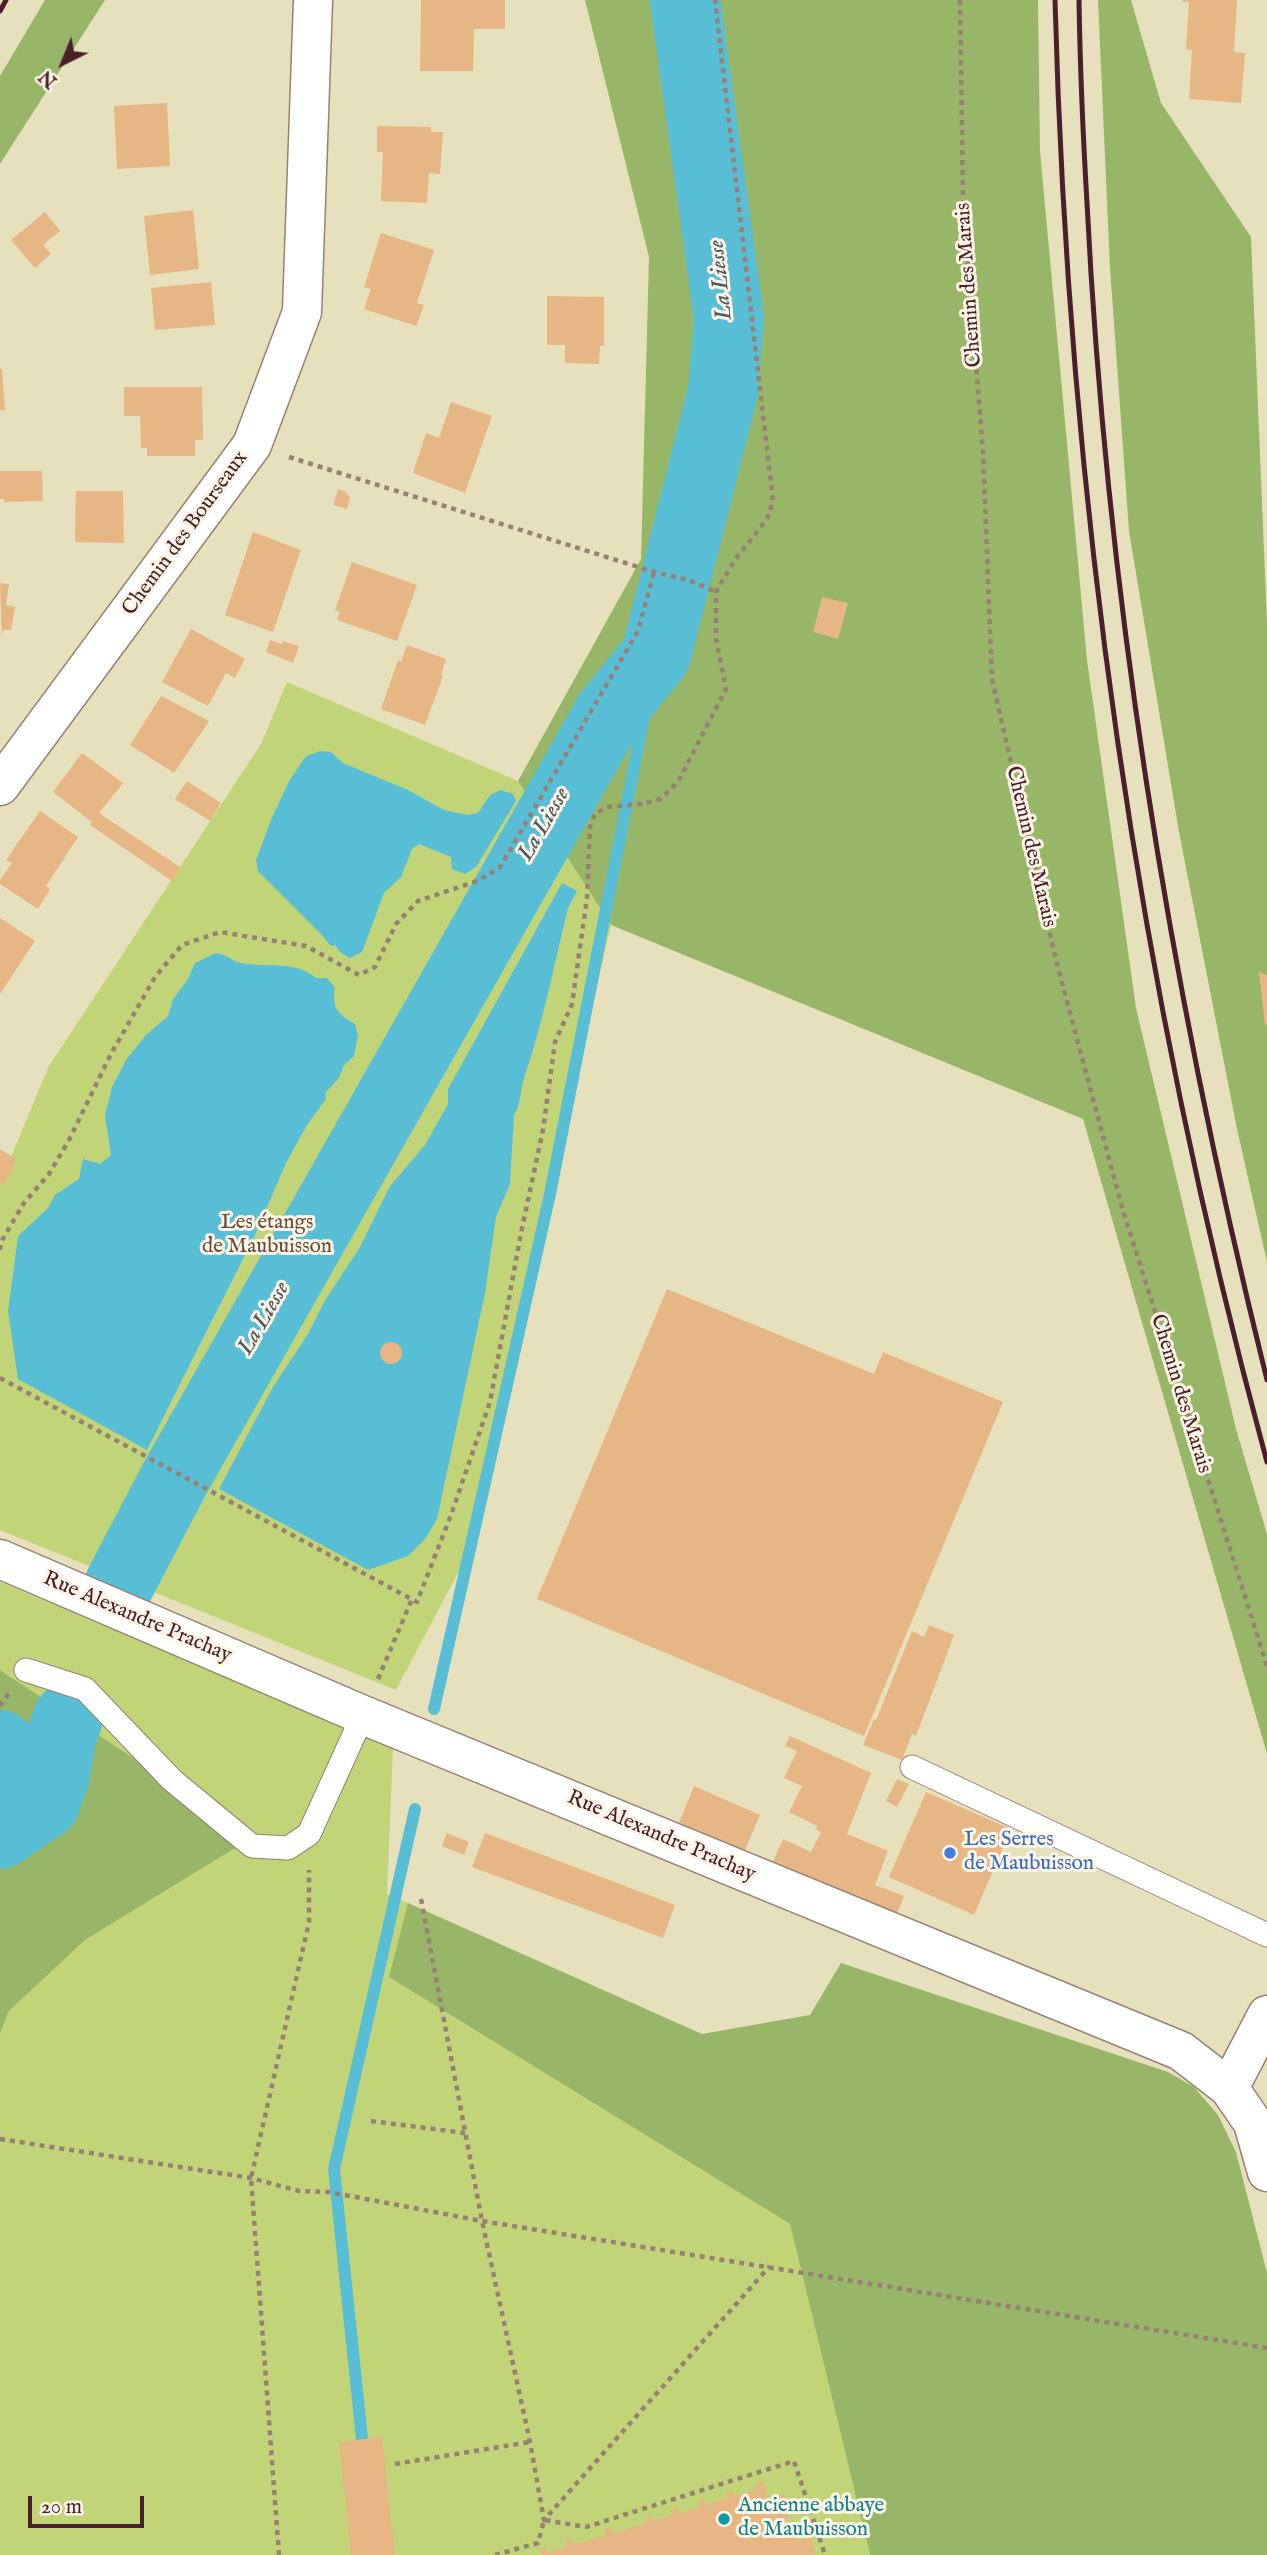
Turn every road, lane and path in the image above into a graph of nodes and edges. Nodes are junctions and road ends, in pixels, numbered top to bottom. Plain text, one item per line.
1 (313, 0) edge
2 (715, 0) edge
3 (960, 0) edge
4 (252, 445) junction
5 (653, 572) junction
6 (716, 592) junction
7 (0, 786) edge
8 (0, 1250) edge
9 (0, 1378) edge
10 (0, 1559) edge
11 (412, 1599) junction
12 (1267, 1666) edge
13 (26, 1670) dead end
14 (363, 1715) junction
15 (912, 1767) dead end
16 (309, 1834) junction
17 (421, 1899) dead end
18 (1267, 1935) edge
19 (1267, 2015) edge
20 (1229, 2088) junction
21 (371, 2121) dead end
22 (465, 2133) junction
23 (0, 2138) edge
24 (1267, 2172) edge
25 (251, 2178) junction
26 (482, 2221) junction
27 (770, 2266) junction
28 (1267, 2348) edge
29 (530, 2442) junction
30 (395, 2464) dead end
31 (544, 2520) junction
32 (279, 2555) edge
33 (495, 2555) edge
34 (825, 2555) edge

1 - 4 street, Chemin des Bourseaux
2 - 6 path
3 - 12 path, Chemin des Marais
4 - 5 path
4 - 7 street, Chemin des Bourseaux
5 - 6 path
5 - 8 path
6 - 11 path
9 - 11 path
10 - 14 street, Rue Alexandre Prachay
11 - 14 path
13 - 16 lane
14 - 16 lane
14 - 20 street, Rue Alexandre Prachay
15 - 18 lane
16 - 25 path
17 - 22 path
19 - 20 street
20 - 24 street, Rue Alexandre Prachay
21 - 22 path
22 - 26 path
23 - 25 path
25 - 26 path
25 - 32 path
26 - 27 path
26 - 29 path
27 - 28 path
27 - 31 path
29 - 30 path
29 - 31 path
31 - 33 path
31 - 34 path

